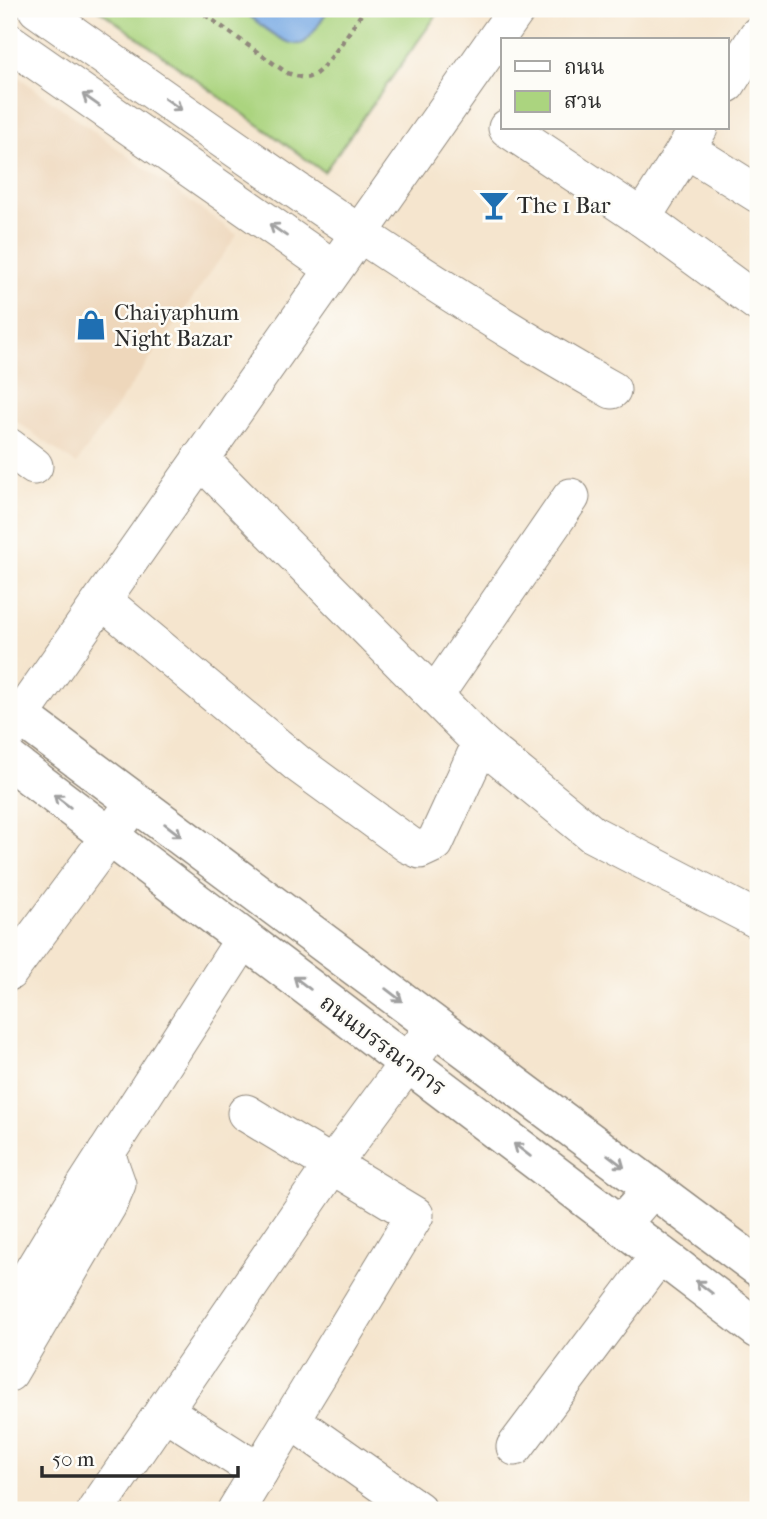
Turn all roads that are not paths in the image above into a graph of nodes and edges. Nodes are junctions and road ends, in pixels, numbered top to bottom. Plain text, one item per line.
1 (37, 9) edge
2 (517, 9) edge
3 (758, 34) edge
4 (9, 43) edge
5 (740, 82) edge
6 (456, 94) junction
7 (501, 123) edge
8 (511, 130) edge
9 (692, 138) edge
10 (758, 194) edge
11 (642, 218) junction
12 (357, 234) junction
13 (334, 270) junction
14 (758, 303) edge
15 (612, 390) dead end
16 (200, 459) junction
17 (571, 497) dead end
18 (102, 600) junction
19 (435, 695) junction
20 (13, 718) edge
21 (481, 743) junction
22 (9, 761) edge
23 (135, 802) junction
24 (110, 837) junction
25 (758, 920) edge
26 (244, 939) junction
27 (9, 972) edge
28 (435, 1026) junction
29 (407, 1062) junction
30 (246, 1113) dead end
31 (106, 1153) junction
32 (333, 1164) junction
33 (653, 1188) junction
34 (621, 1225) junction
35 (660, 1254) junction
36 (758, 1267) edge
37 (9, 1310) edge
38 (758, 1329) edge
39 (9, 1373) edge
40 (164, 1412) junction
41 (291, 1420) junction
42 (515, 1447) dead end
43 (259, 1472) junction
44 (96, 1510) edge
45 (236, 1510) edge
46 (418, 1510) edge

1 -> 12 street
2 - 6 street
3 - 5 street
13 -> 4 street
6 - 7 street
6 - 12 street
8 - 11 street
9 - 10 street
9 - 11 street
11 - 14 street
12 - 13 street
12 - 15 street
13 - 16 street
16 - 18 street
16 - 19 street
17 - 19 street
18 - 20 street
18 - 21 street
19 - 21 street
20 - 23 main road, ถนนบรรณาการ
21 - 25 street
24 -> 22 main road, ถนนบรรณาการ
23 - 24 street
23 -> 28 main road, ถนนบรรณาการ
24 - 26 main road, ถนนบรรณาการ
24 - 27 street
29 -> 26 main road, ถนนบรรณาการ
26 - 31 street
28 - 29 street
28 -> 33 main road, ถนนบรรณาการ
29 - 32 street
34 -> 29 main road, ถนนบรรณาการ
30 - 32 street
31 - 37 street
31 - 39 street
32 - 40 street
32 - 41 street
33 - 34 street
33 - 36 main road, ถนนบรรณาการ
34 - 35 main road, ถนนบรรณาการ
38 -> 35 main road, ถนนบรรณาการ
35 - 42 street
40 - 43 street
40 - 44 street
41 - 43 street
41 - 46 street
43 - 45 street

